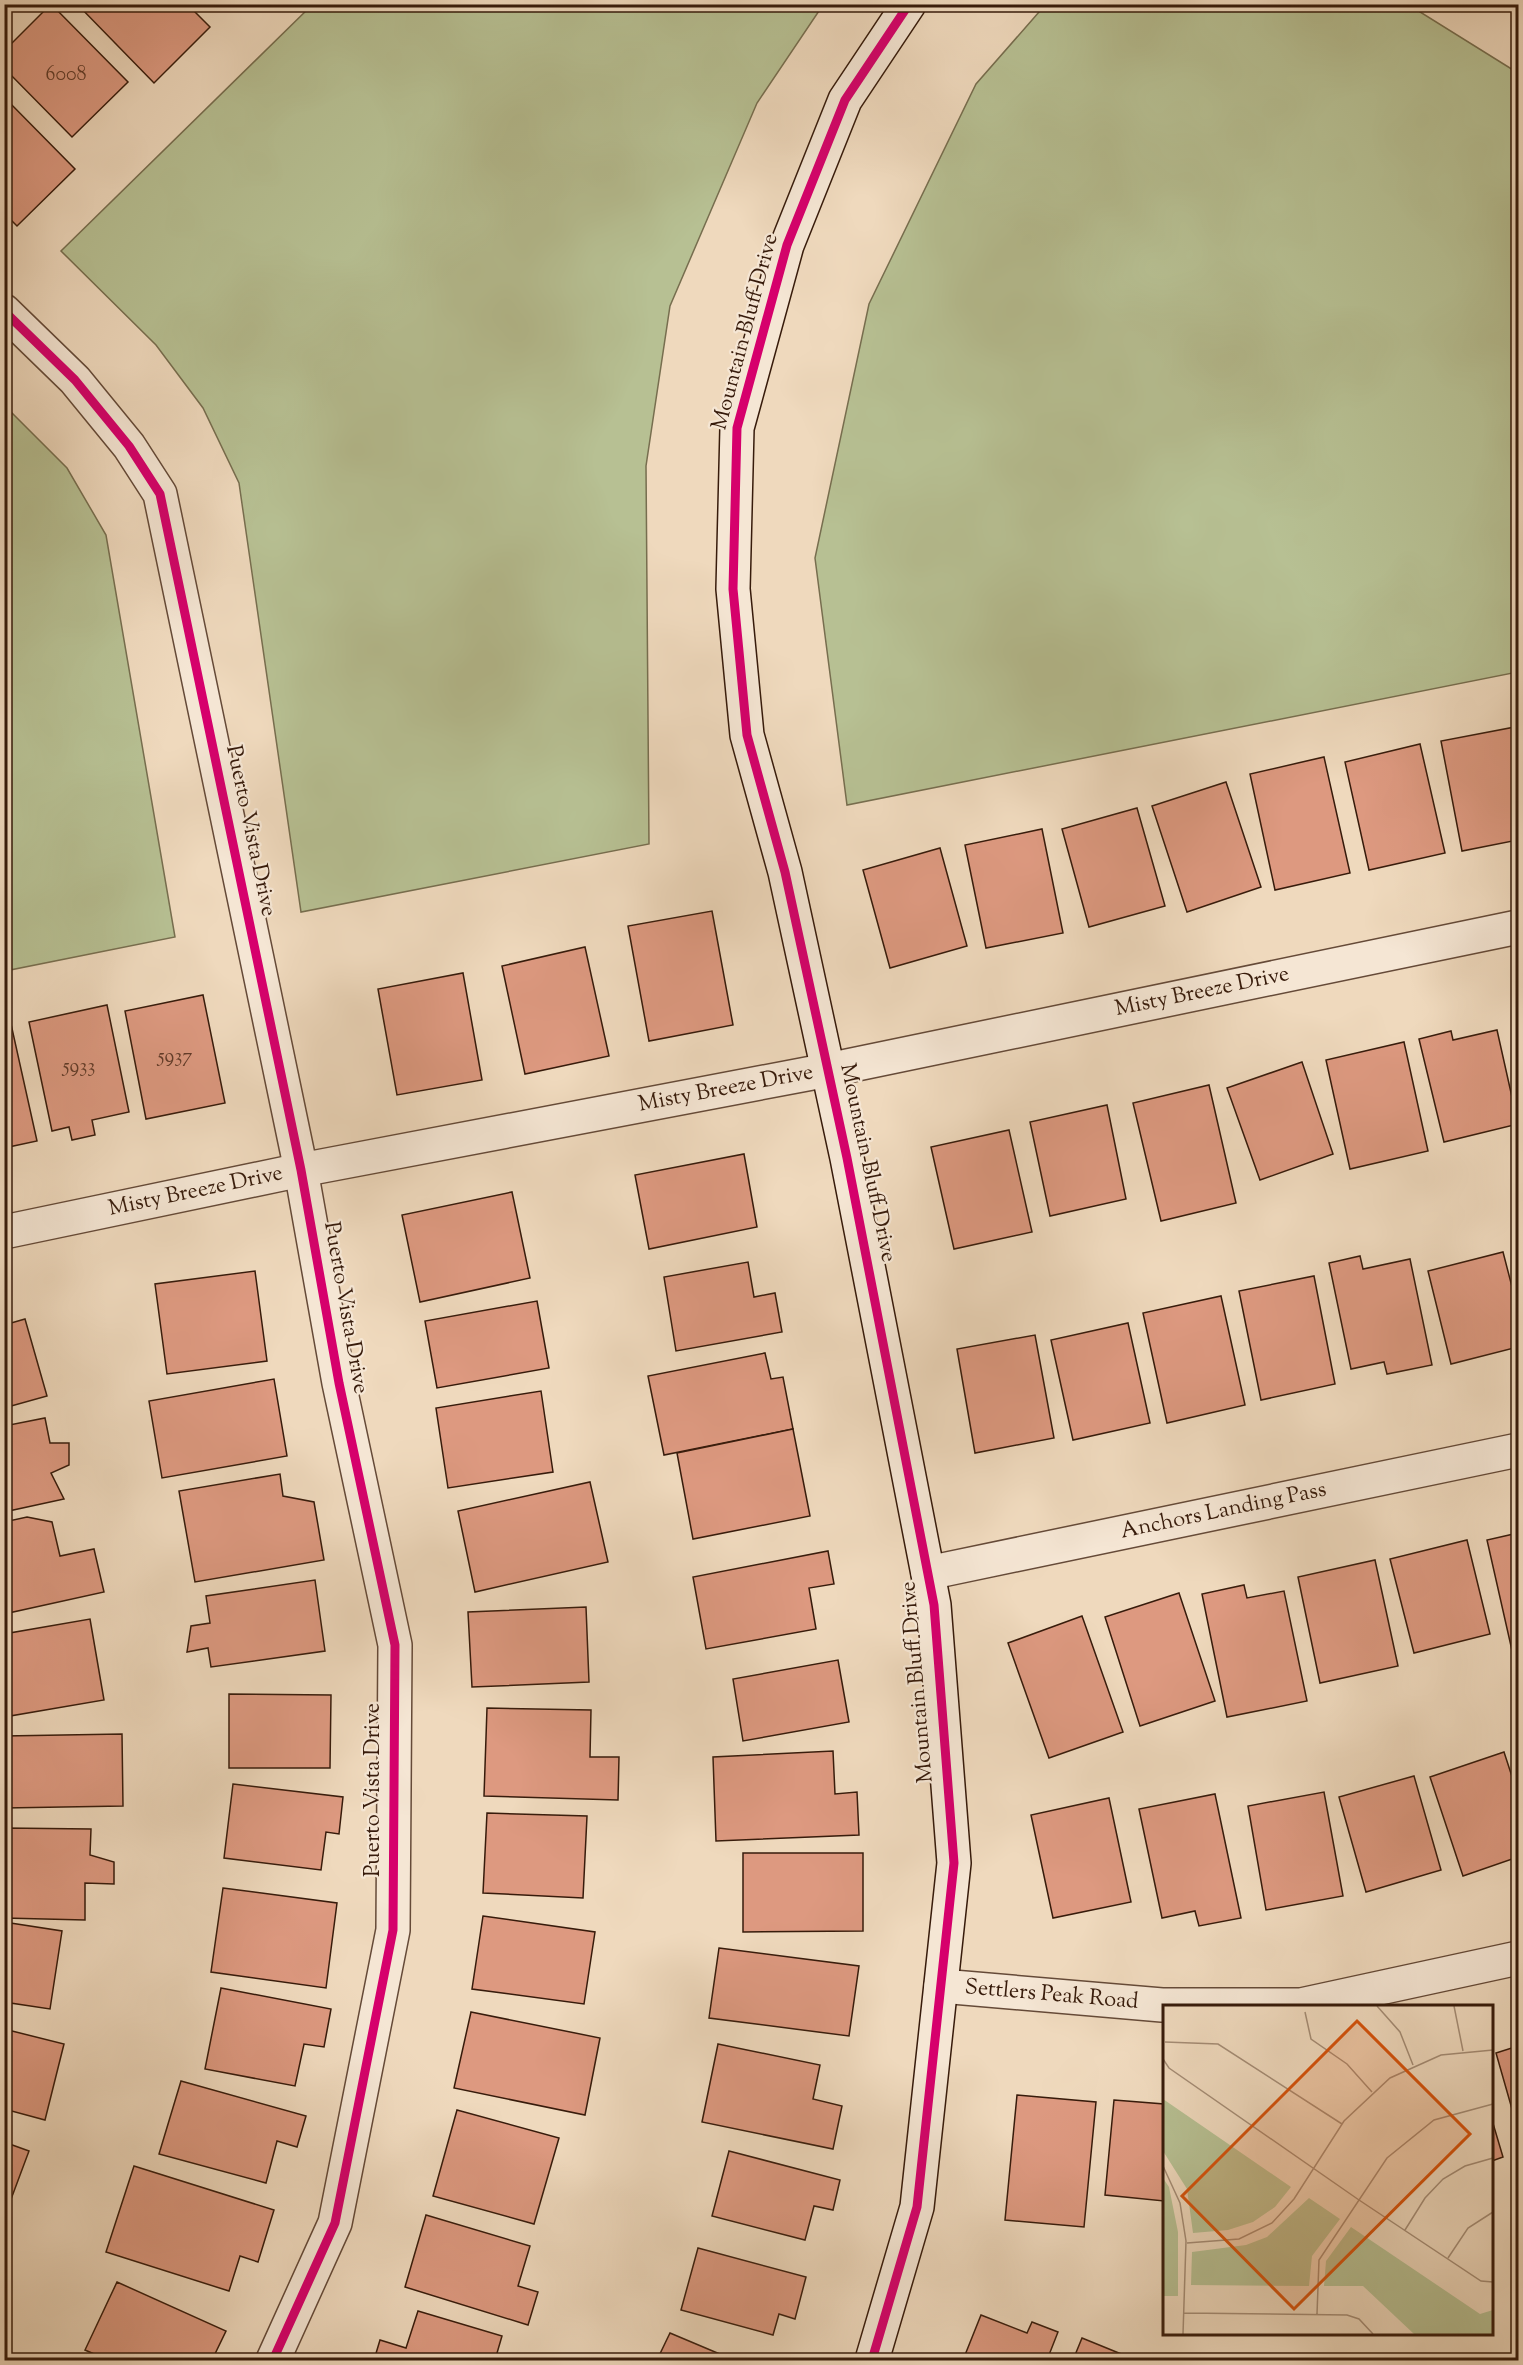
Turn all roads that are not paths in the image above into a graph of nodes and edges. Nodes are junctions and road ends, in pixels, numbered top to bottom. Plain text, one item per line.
1 (909, 4) edge
2 (4, 311) edge
3 (1518, 927) edge
4 (828, 1070) junction
5 (301, 1170) junction
6 (4, 1232) edge
7 (1518, 1450) edge
8 (928, 1573) junction
9 (1518, 1958) edge
10 (941, 1986) junction
11 (1301, 2005) edge
12 (1163, 2006) edge
13 (273, 2361) edge
14 (872, 2361) edge

1 - 4 street, Mountain Bluff Drive
2 - 5 street, Puerto Vista Drive
3 - 4 street, Misty Breeze Drive
4 - 5 street, Misty Breeze Drive
4 - 8 street, Mountain Bluff Drive
5 - 6 street, Misty Breeze Drive
5 - 13 street, Puerto Vista Drive
7 - 8 street, Anchors Landing Pass
8 - 10 street, Mountain Bluff Drive
9 - 11 street, Settlers Peak Road
10 - 12 street, Settlers Peak Road
10 - 14 street, Mountain Bluff Drive

